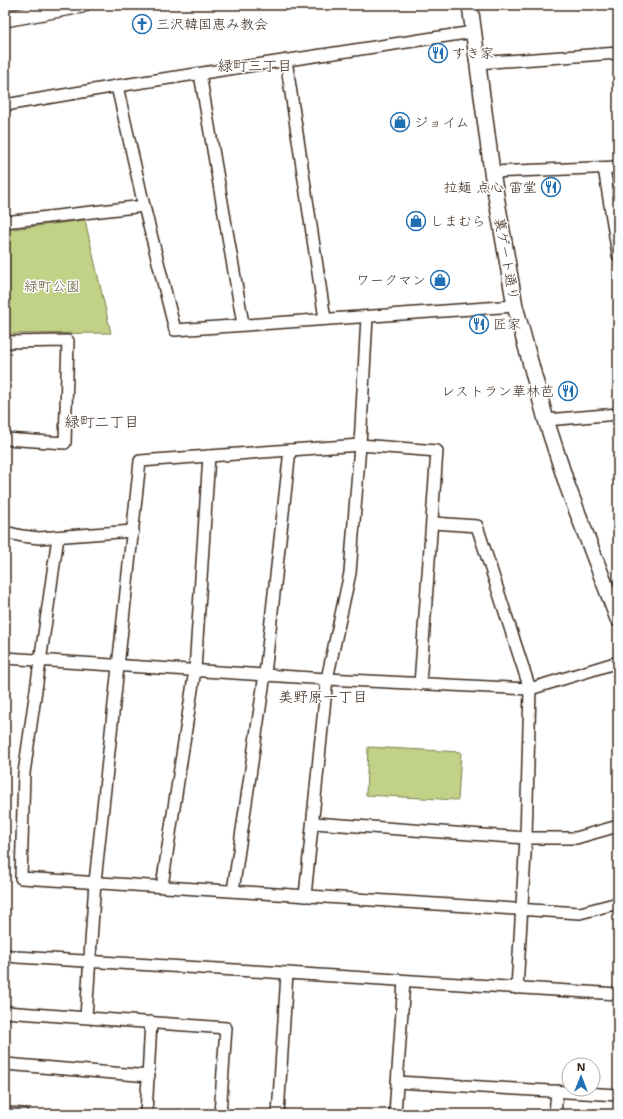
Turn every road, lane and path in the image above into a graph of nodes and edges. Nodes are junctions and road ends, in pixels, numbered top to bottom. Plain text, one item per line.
1 (82, 5) edge
2 (470, 5) edge
3 (5, 19) edge
4 (473, 32) junction
5 (618, 53) edge
6 (286, 60) junction
7 (477, 63) junction
8 (200, 74) junction
9 (117, 86) junction
10 (5, 105) edge
11 (618, 167) edge
12 (604, 168) junction
13 (492, 172) junction
14 (144, 206) junction
15 (5, 222) edge
16 (618, 255) edge
17 (515, 306) junction
18 (367, 317) junction
19 (325, 319) junction
20 (243, 324) junction
21 (5, 342) edge
22 (618, 414) edge
23 (546, 420) junction
24 (5, 439) edge
25 (360, 445) junction
26 (290, 450) junction
27 (209, 456) junction
28 (433, 523) junction
29 (133, 531) junction
30 (5, 532) edge
31 (58, 537) junction
32 (618, 619) edge
33 (5, 658) edge
34 (40, 660) junction
35 (618, 662) edge
36 (118, 665) junction
37 (195, 670) junction
38 (265, 674) junction
39 (327, 679) junction
40 (420, 684) junction
41 (530, 689) junction
42 (314, 823) junction
43 (618, 826) edge
44 (526, 838) junction
45 (95, 882) junction
46 (162, 886) junction
47 (233, 891) junction
48 (305, 896) junction
49 (618, 903) edge
50 (522, 910) junction
51 (5, 955) edge
52 (89, 961) junction
53 (287, 973) junction
54 (404, 981) junction
55 (517, 988) junction
56 (618, 994) edge
57 (5, 1012) edge
58 (86, 1017) junction
59 (151, 1022) junction
60 (5, 1064) edge
61 (148, 1076) junction
62 (398, 1082) junction
63 (556, 1091) junction
64 (618, 1095) edge
65 (5, 1113) edge
66 (23, 1114) edge
67 (146, 1114) edge
68 (220, 1114) edge
69 (278, 1114) edge
70 (395, 1114) edge
71 (555, 1114) edge

1 - 3 street
2 - 4 street, 裏ゲート通り
4 - 6 street
4 - 7 street, 裏ゲート通り
5 - 7 street
6 - 8 street
6 - 19 street
7 - 13 street, 裏ゲート通り
8 - 9 street
8 - 20 street
9 - 10 street
9 - 14 street
11 - 12 street
12 - 13 street
12 - 16 street
13 - 17 street, 裏ゲート通り
14 - 15 street
14 - 20 street
17 - 18 street
17 - 23 street, 裏ゲート通り
18 - 19 street
18 - 25 street
19 - 20 street
21 - 24 street
22 - 23 street
23 - 32 street, 裏ゲート通り
25 - 26 street
25 - 28 street
25 - 39 street
26 - 27 street
26 - 38 street
27 - 29 street
27 - 37 street
28 - 40 street
28 - 41 street
29 - 31 street
29 - 36 street
30 - 31 street
31 - 34 street
33 - 34 street
34 - 36 street
34 - 45 street
35 - 41 street
36 - 37 street
36 - 45 street
37 - 38 street
37 - 46 street
38 - 39 street
38 - 47 street
39 - 40 street
39 - 42 street
40 - 41 street
41 - 44 street
42 - 44 street
42 - 48 street
43 - 44 street
44 - 50 street
45 - 46 street
45 - 52 street
46 - 47 street
47 - 48 street
48 - 50 street
49 - 50 street
50 - 55 street
51 - 52 street
52 - 53 street
52 - 58 street
53 - 54 street
53 - 69 street
54 - 55 street
54 - 62 street
55 - 56 street
57 - 58 street
58 - 59 street
59 - 61 street
59 - 68 street
60 - 61 street
61 - 67 street
62 - 63 street
62 - 70 street
63 - 64 street
63 - 71 street
65 - 66 street

